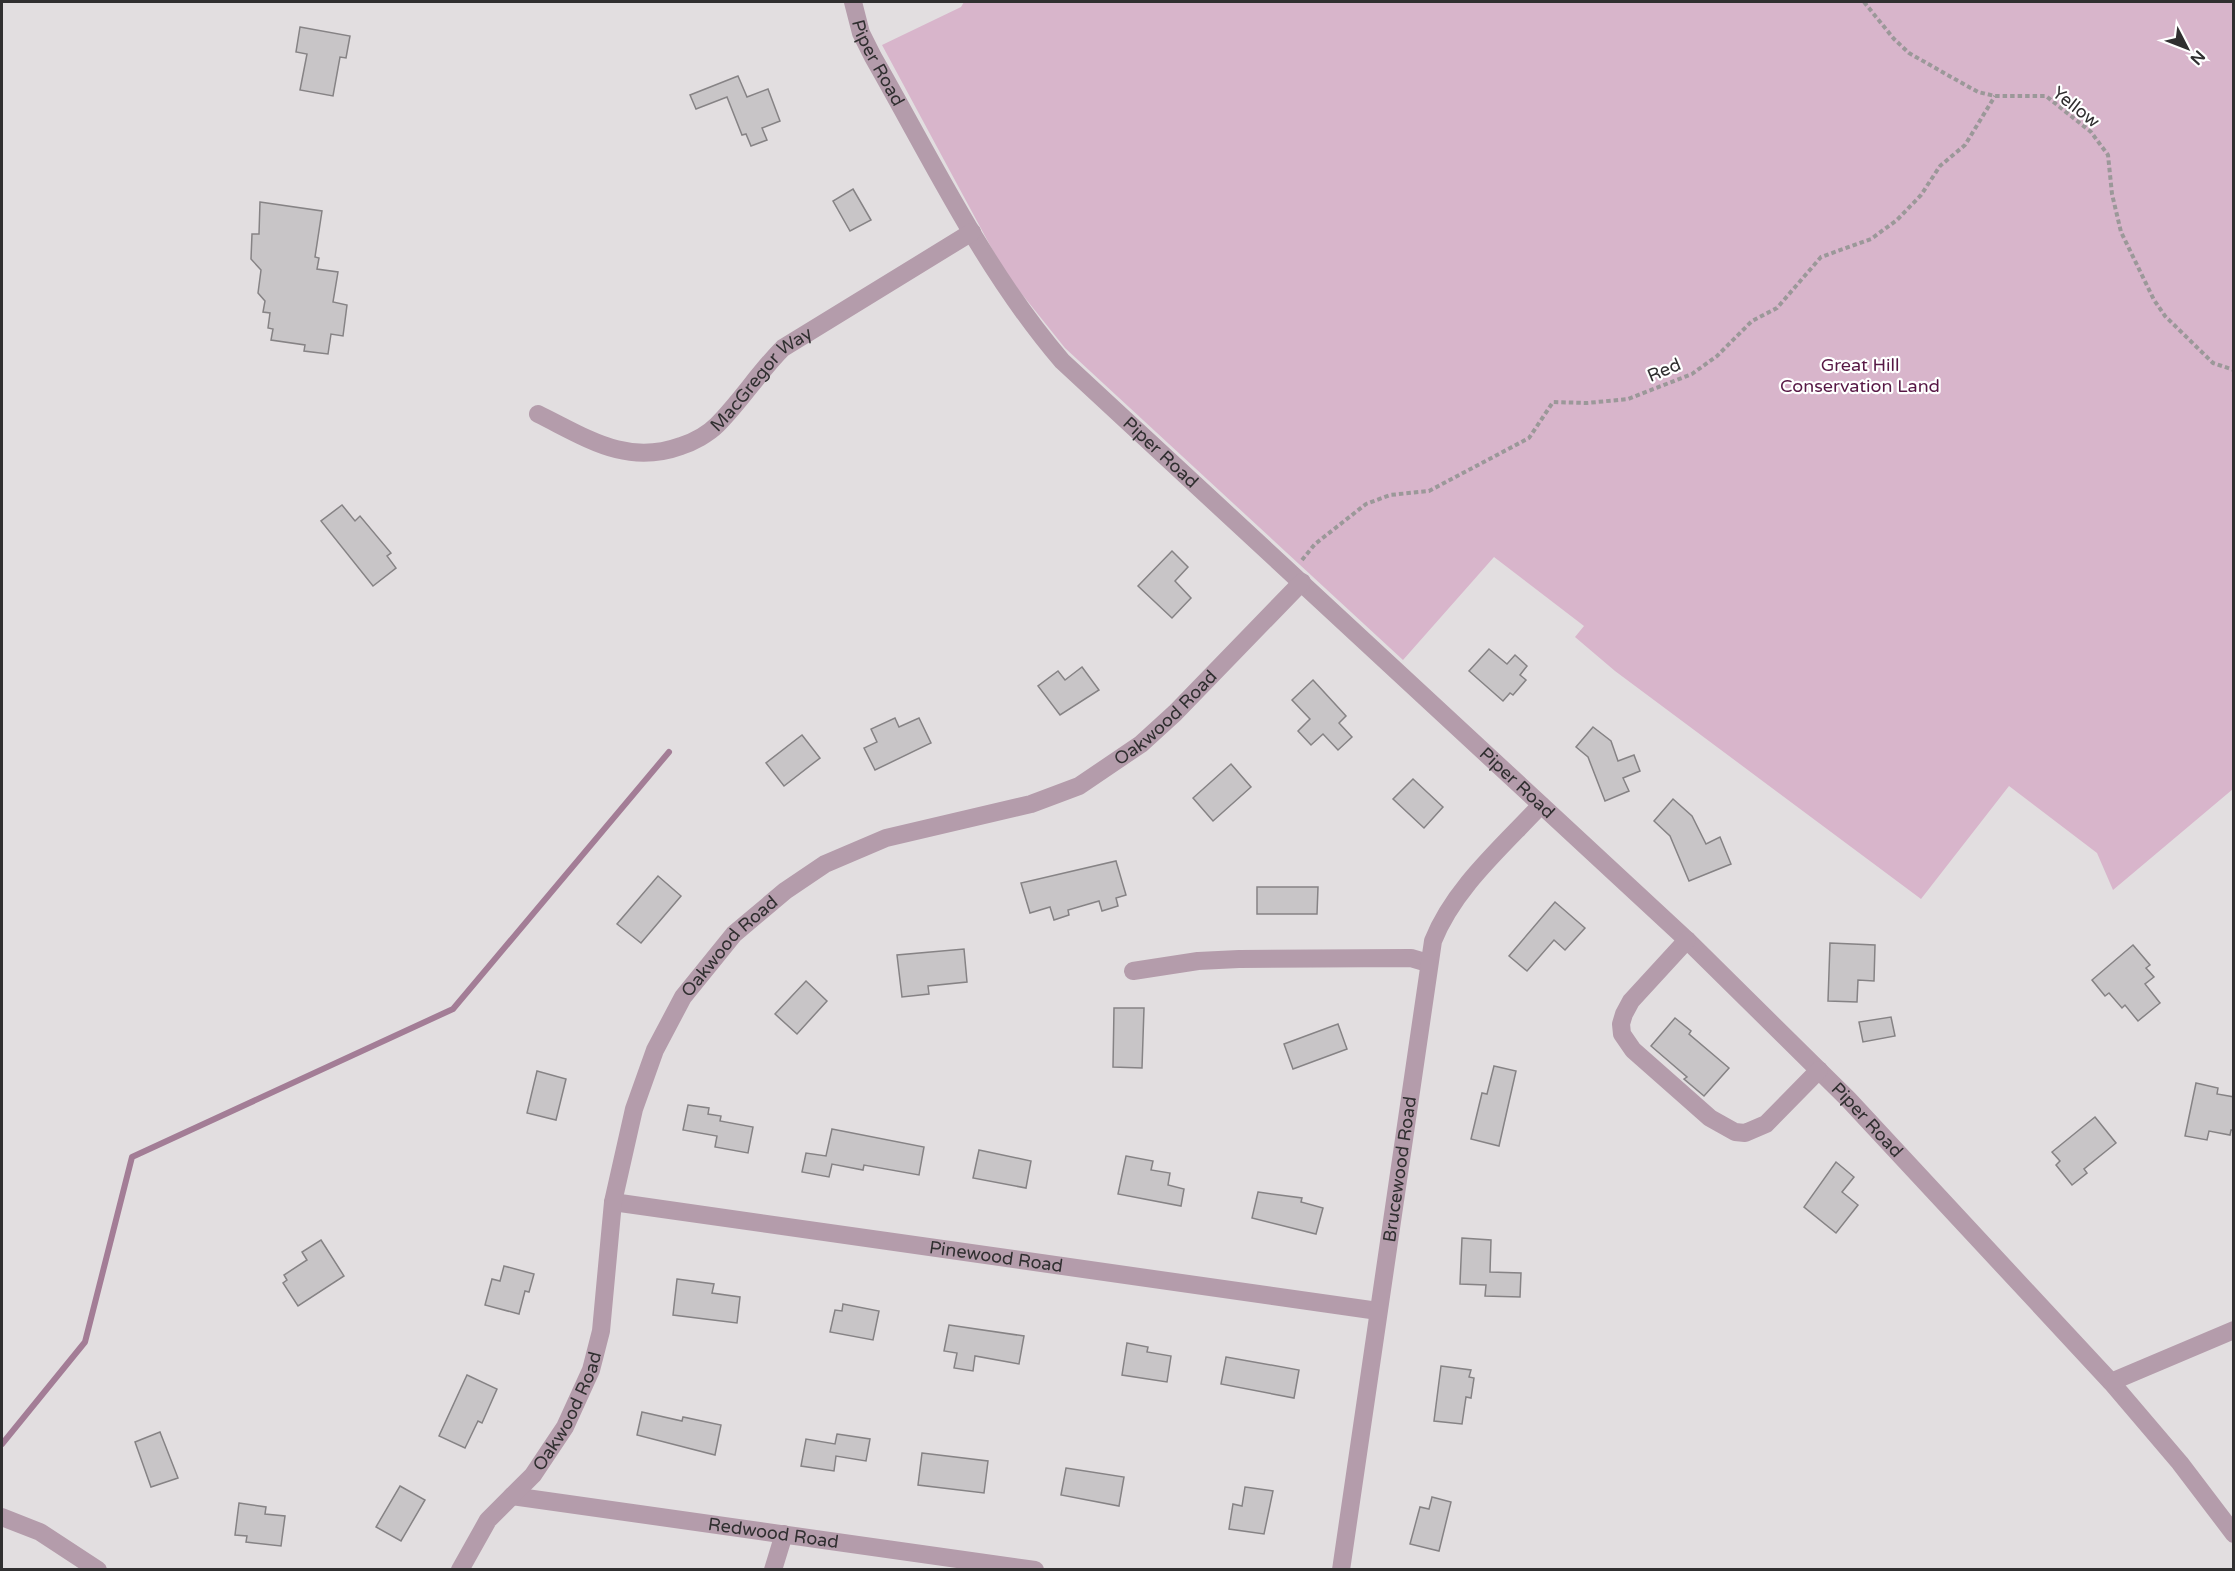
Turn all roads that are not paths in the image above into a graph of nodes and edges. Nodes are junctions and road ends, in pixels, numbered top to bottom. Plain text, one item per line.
1 (853, 2) edge
2 (972, 232) junction
3 (538, 414) dead end
4 (1296, 577) junction
5 (1541, 805) junction
6 (1687, 940) junction
7 (1428, 963) junction
8 (1133, 971) dead end
9 (1819, 1070) junction
10 (613, 1202) junction
11 (1378, 1311) junction
12 (2234, 1330) edge
13 (2111, 1382) junction
14 (512, 1496) junction
15 (2, 1517) edge
16 (784, 1534) junction
17 (2234, 1534) edge
18 (93, 1568) edge
19 (460, 1569) edge
20 (773, 1569) edge
21 (1035, 1569) edge
22 (1341, 1569) edge

1 - 2 street, Piper Road
2 - 3 street, MacGregor Way
2 - 4 street, Piper Road
4 - 5 street, Piper Road
4 - 10 street, Oakwood Road
5 - 6 street, Piper Road
5 - 7 street, Brucewood Road
6 - 9 street, Piper Road
6 - 9 street
7 - 8 street
7 - 11 street, Brucewood Road
9 - 13 street, Piper Road
10 - 11 street, Pinewood Road
10 - 14 street, Oakwood Road
11 - 22 street, Brucewood Road
12 - 13 street
13 - 17 street, Piper Road
14 - 16 street, Redwood Road
14 - 19 street, Oakwood Road
15 - 18 street
16 - 20 street
16 - 21 street, Redwood Road

